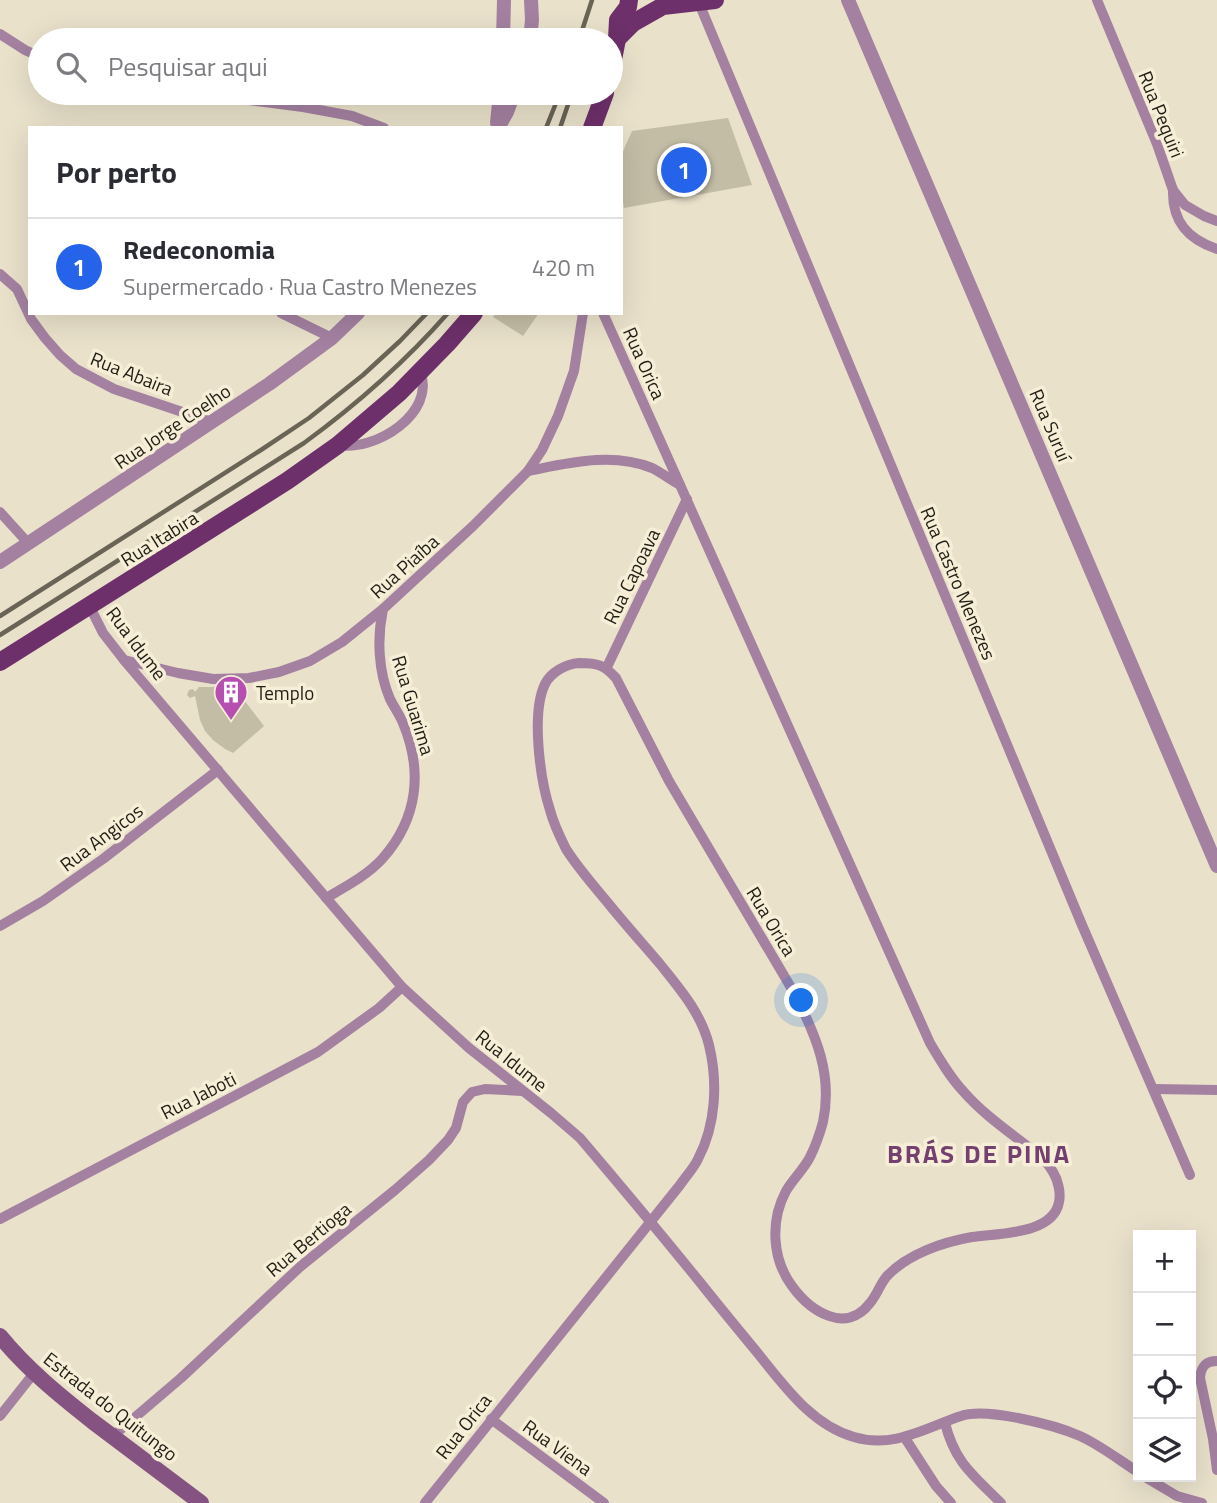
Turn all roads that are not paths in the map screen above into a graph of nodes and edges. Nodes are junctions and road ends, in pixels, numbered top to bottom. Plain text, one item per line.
1 (504, 0) edge
2 (629, 0) edge
3 (645, 0) edge
4 (848, 0) edge
5 (1097, 0) edge
6 (529, 1) edge
7 (707, 1) edge
8 (663, 6) junction
9 (503, 28) edge
10 (531, 28) edge
11 (618, 28) edge
12 (0, 34) edge
13 (623, 34) edge
14 (28, 51) edge
15 (288, 105) edge
16 (499, 105) edge
17 (510, 105) edge
18 (601, 105) edge
19 (379, 126) edge
20 (497, 126) edge
21 (498, 126) edge
22 (593, 126) edge
23 (1172, 190) junction
24 (1217, 221) edge
25 (1217, 248) edge
26 (0, 274) edge
27 (17, 289) junction
28 (28, 290) edge
29 (28, 312) edge
30 (30, 315) edge
31 (285, 315) edge
32 (356, 315) edge
33 (472, 315) edge
34 (583, 315) edge
35 (604, 315) edge
36 (332, 338) junction
37 (420, 371) junction
38 (212, 422) junction
39 (338, 445) junction
40 (528, 471) junction
41 (681, 486) junction
42 (687, 499) junction
43 (0, 512) edge
44 (29, 544) junction
45 (0, 562) edge
46 (90, 607) junction
47 (383, 609) junction
48 (124, 660) junction
49 (0, 662) edge
50 (607, 667) junction
51 (218, 770) junction
52 (1217, 866) edge
53 (326, 898) junction
54 (0, 926) edge
55 (402, 987) junction
56 (1154, 1089) junction
57 (1217, 1090) edge
58 (522, 1091) junction
59 (1190, 1175) dead end
60 (0, 1219) edge
61 (650, 1221) junction
62 (0, 1336) edge
63 (1217, 1361) edge
64 (34, 1373) junction
65 (0, 1416) edge
66 (491, 1419) junction
67 (945, 1423) junction
68 (113, 1436) junction
69 (905, 1438) junction
70 (1133, 1469) edge
71 (1217, 1470) edge
72 (1153, 1482) edge
73 (201, 1503) edge
74 (425, 1503) edge
75 (604, 1503) edge
76 (951, 1503) edge
77 (1001, 1503) edge
78 (1202, 1503) edge

1 - 9 street
2 - 11 main road
3 - 8 main road
4 - 52 street, Rua Suruí
5 - 23 street, Rua Pequiri
6 - 10 street
7 - 8 main road
7 - 56 street, Rua Castro Menezes
8 - 13 main road
12 - 14 street
15 - 19 street
16 - 20 street
17 - 21 street
18 - 22 main road
23 - 24 street
23 - 25 street, Rua Pequiri
26 - 27 street, Rua Abaira
27 - 28 street
27 - 29 street, Rua Abaira
30 - 38 street, Rua Abaira
31 - 36 street
32 - 36 street, Rua Jorge Coelho
33 - 37 main road, Rua Itabira
34 - 40 street, Rua Piaíba
35 - 41 street, Rua Orica
36 - 38 street, Rua Jorge Coelho
37 - 39 main road, Rua Itabira
37 - 39 street
38 - 44 street, Rua Jorge Coelho
39 - 46 main road, Rua Itabira
40 - 41 street
40 - 47 street, Rua Piaíba
41 - 42 street, Rua Orica
42 - 50 street, Rua Capoava
42 - 50 street, Rua Orica
43 - 44 street
44 - 45 street, Rua Jorge Coelho
46 - 48 street, Rua Idume
46 - 49 main road, Rua Itabira
47 - 48 street, Rua Piaíba
47 - 53 street, Rua Guarima
48 - 51 street, Rua Idume
50 - 61 street, Rua Orica
51 - 53 street, Rua Idume
51 - 54 street, Rua Angicos
53 - 55 street, Rua Idume
55 - 58 street, Rua Idume
55 - 60 street, Rua Jaboti
56 - 57 street
56 - 59 street, Rua Castro Menezes
58 - 61 street, Rua Idume
58 - 68 street, Rua Bertioga
61 - 66 street, Rua Orica
61 - 69 street, Rua Idume
62 - 64 main road, Estrada do Quitungo
63 - 71 street
64 - 65 street
64 - 68 main road, Estrada do Quitungo
66 - 74 street, Rua Orica
66 - 75 street, Rua Viena
67 - 69 street, Rua Idume
67 - 70 street, Rua Idume
67 - 77 street
68 - 73 main road, Estrada do Quitungo
69 - 76 street
72 - 78 street

